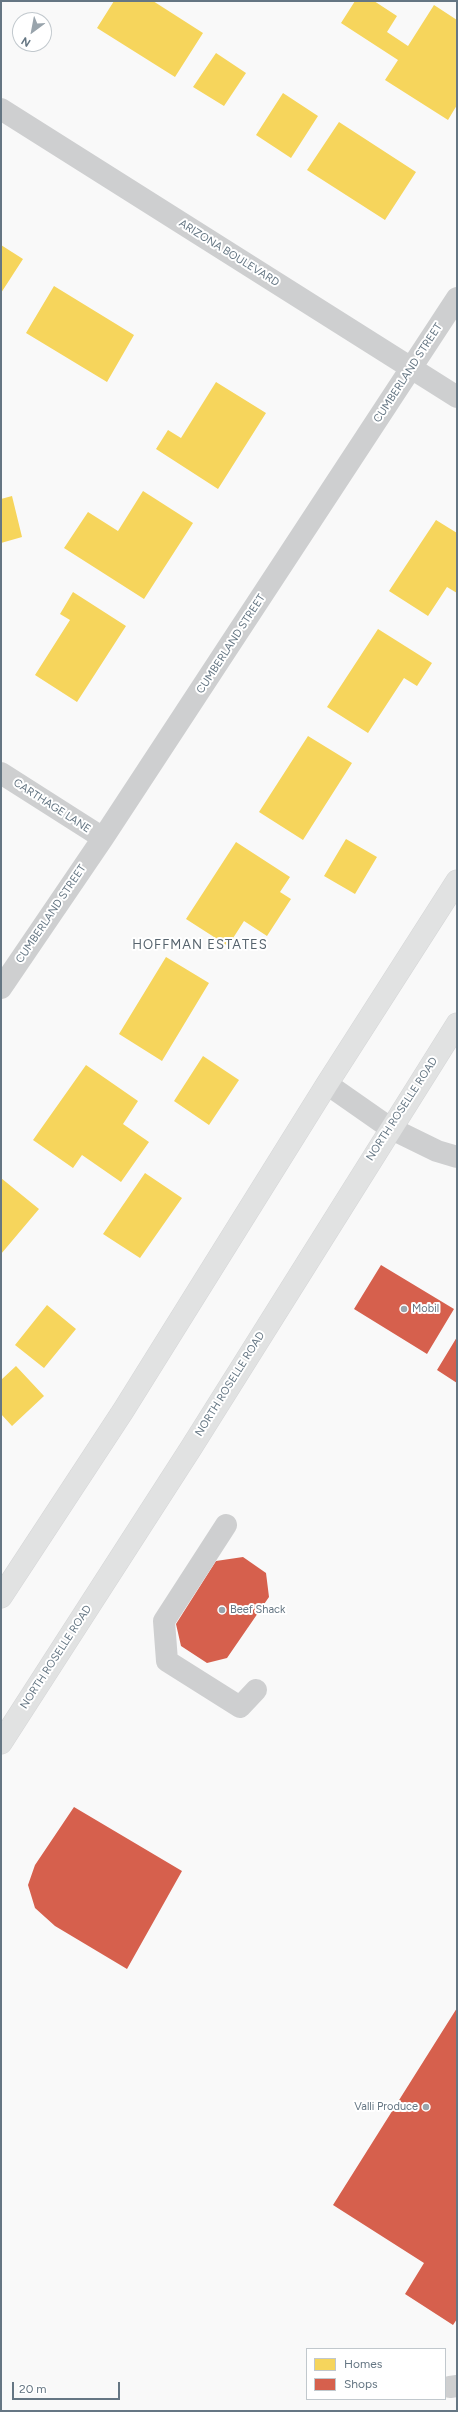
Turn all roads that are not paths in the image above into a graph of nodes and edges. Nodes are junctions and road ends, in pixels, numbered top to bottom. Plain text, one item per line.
1 (1, 109) edge
2 (457, 298) edge
3 (412, 368) junction
4 (457, 396) edge
5 (1, 773) edge
6 (102, 838) junction
7 (457, 881) edge
8 (1, 988) edge
9 (457, 1024) edge
10 (326, 1084) junction
11 (390, 1128) junction
12 (457, 1157) edge
13 (226, 1525) dead end
14 (1, 1597) edge
15 (256, 1690) dead end
16 (1, 1743) edge

1 - 3 street, ARIZONA BOULEVARD
2 - 3 street, CUMBERLAND STREET
3 - 4 street, ARIZONA BOULEVARD
3 - 6 street, CUMBERLAND STREET
5 - 6 street, CARTHAGE LANE
6 - 8 street, CUMBERLAND STREET
7 - 10 main road
9 - 11 main road, NORTH ROSELLE ROAD
10 - 11 street
10 - 14 main road
11 - 12 street
11 - 16 main road, NORTH ROSELLE ROAD
13 - 15 street

